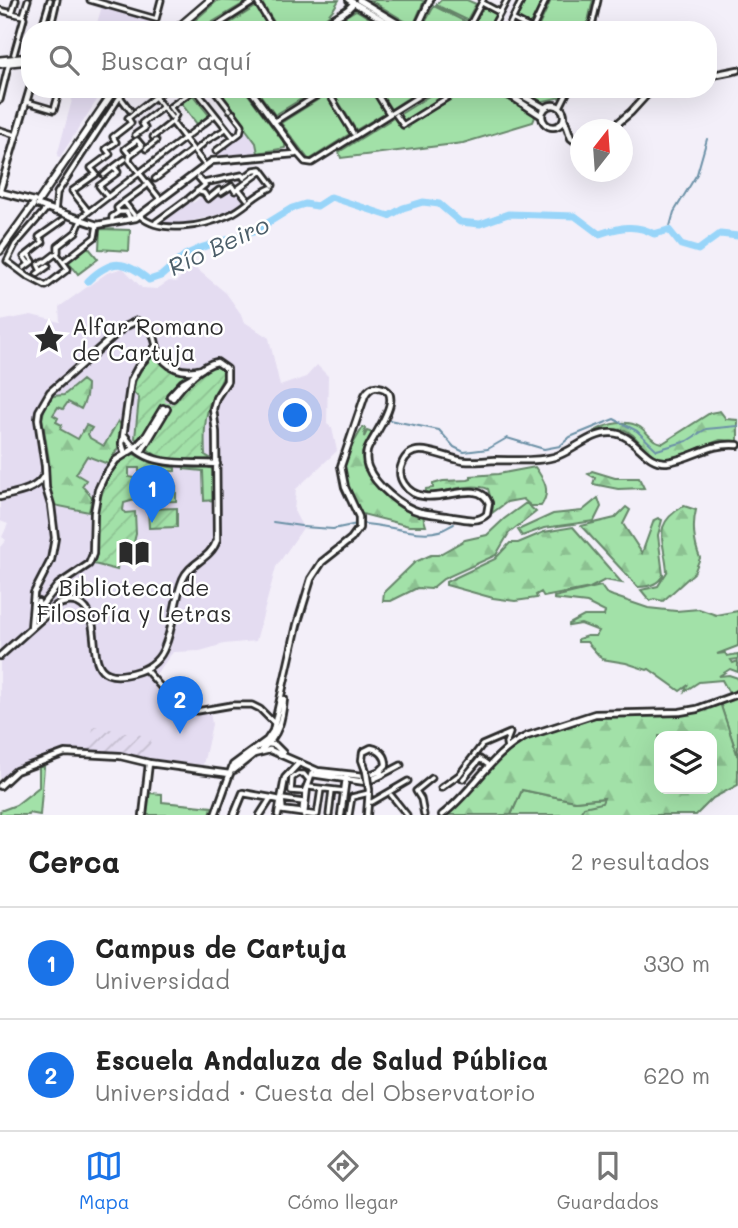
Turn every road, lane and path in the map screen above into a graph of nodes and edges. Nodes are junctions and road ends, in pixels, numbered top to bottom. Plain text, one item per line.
1 (16, 0) edge
2 (28, 0) edge
3 (50, 0) edge
4 (57, 0) edge
5 (90, 0) edge
6 (161, 0) edge
7 (210, 0) edge
8 (430, 0) edge
9 (507, 0) edge
10 (522, 0) edge
11 (546, 0) edge
12 (598, 0) edge
13 (357, 1) edge
14 (258, 2) edge
15 (484, 2) edge
16 (110, 3) edge
17 (0, 10) edge
18 (499, 12) dead end
19 (12, 13) junction
20 (24, 17) junction
21 (23, 21) edge
22 (44, 21) edge
23 (52, 21) edge
24 (186, 21) edge
25 (225, 21) edge
26 (269, 21) edge
27 (329, 21) edge
28 (387, 21) edge
29 (393, 21) edge
30 (420, 21) edge
31 (472, 21) edge
32 (496, 21) edge
33 (512, 21) edge
34 (535, 21) edge
35 (593, 21) edge
36 (21, 28) edge
37 (14, 54) dead end
38 (21, 60) edge
39 (21, 61) edge
40 (0, 62) edge
41 (9, 63) junction
42 (738, 70) edge
43 (717, 74) edge
44 (27, 98) edge
45 (57, 98) edge
46 (109, 98) edge
47 (119, 98) edge
48 (121, 98) dead end
49 (154, 98) edge
50 (156, 98) edge
51 (182, 98) edge
52 (202, 98) edge
53 (221, 98) edge
54 (257, 98) edge
55 (315, 98) edge
56 (331, 98) edge
57 (379, 98) edge
58 (415, 98) edge
59 (446, 98) edge
60 (514, 98) edge
61 (527, 98) edge
62 (564, 98) edge
63 (644, 98) edge
64 (0, 100) edge
65 (26, 102) junction
66 (163, 107) junction
67 (560, 107) junction
68 (545, 108) junction
69 (130, 110) dead end
70 (138, 110) junction
71 (388, 112) dead end
72 (396, 114) dead end
73 (215, 115) junction
74 (542, 116) junction
75 (564, 118) junction
76 (623, 119) edge
77 (146, 120) junction
78 (171, 120) junction
79 (274, 122) junction
80 (557, 126) junction
81 (0, 130) edge
82 (225, 130) dead end
83 (569, 131) junction
84 (353, 133) dead end
85 (570, 134) edge
86 (16, 135) junction
87 (135, 135) dead end
88 (184, 138) junction
89 (234, 138) junction
90 (291, 145) junction
91 (146, 149) dead end
92 (216, 151) dead end
93 (297, 153) junction
94 (284, 155) junction
95 (128, 158) junction
96 (119, 161) dead end
97 (205, 165) junction
98 (114, 167) junction
99 (262, 171) junction
100 (139, 173) junction
101 (104, 175) dead end
102 (198, 177) dead end
103 (155, 179) dead end
104 (204, 183) junction
105 (146, 186) dead end
106 (239, 188) junction
107 (0, 191) edge
108 (197, 191) junction
109 (107, 197) dead end
110 (247, 199) dead end
111 (160, 200) junction
112 (124, 202) junction
113 (36, 204) junction
114 (88, 211) dead end
115 (118, 211) dead end
116 (55, 212) junction
117 (134, 216) junction
118 (63, 220) dead end
119 (80, 221) junction
120 (156, 222) dead end
121 (97, 225) junction
122 (0, 251) edge
123 (56, 254) junction
124 (63, 262) junction
125 (24, 268) dead end
126 (39, 272) dead end
127 (156, 345) junction
128 (203, 369) junction
129 (171, 397) tunnel mouth
130 (125, 435) junction
131 (738, 444) edge
132 (135, 448) junction
133 (141, 452) junction
134 (125, 454) junction
135 (216, 464) junction
136 (44, 473) junction
137 (36, 485) junction
138 (46, 488) junction
139 (0, 497) edge
140 (46, 597) junction
141 (36, 600) junction
142 (38, 610) junction
143 (38, 622) junction
144 (32, 628) junction
145 (0, 656) edge
146 (145, 669) junction
147 (738, 694) edge
148 (277, 727) junction
149 (270, 743) junction
150 (507, 749) junction
151 (252, 753) junction
152 (281, 755) junction
153 (296, 761) junction
154 (149, 763) junction
155 (487, 764) dead end
156 (401, 765) dead end
157 (313, 772) junction
158 (230, 773) junction
159 (381, 773) junction
160 (346, 777) junction
161 (367, 777) junction
162 (461, 777) junction
163 (432, 778) dead end
164 (408, 781) dead end
165 (0, 786) edge
166 (309, 787) junction
167 (321, 788) junction
168 (441, 788) dead end
169 (470, 788) junction
170 (332, 790) junction
171 (344, 791) junction
172 (369, 791) junction
173 (304, 792) joint
174 (391, 795) dead end
175 (271, 799) junction
176 (282, 799) junction
177 (368, 802) junction
178 (279, 813) edge
179 (292, 813) edge
180 (304, 814) edge
181 (143, 815) edge
182 (215, 815) edge
183 (234, 815) edge
184 (260, 815) edge
185 (316, 815) edge
186 (329, 815) edge
187 (341, 815) edge
188 (349, 815) edge
189 (367, 815) edge
190 (407, 815) edge
191 (424, 815) edge
192 (442, 815) edge

1 - 19 street
2 - 20 street
3 - 22 street
4 - 23 street
5 - 16 street
6 - 16 street
7 - 24 main road
8 - 30 street
9 - 32 street
10 - 33 street
11 - 34 street
12 - 35 street
13 - 27 street
13 - 28 street
13 - 29 street
14 - 25 street
14 - 26 street
15 - 18 street
15 - 31 street
17 - 19 street
19 - 20 street
20 - 21 street
36 - 37 street
38 - 40 main road
39 - 41 main road
40 - 41 main road
41 - 64 street
42 - 43 street
44 - 65 street
45 - 65 street
46 - 113 main road
47 - 116 street
48 - 69 street
49 - 70 street
50 - 66 street
51 - 78 street
52 - 73 street
53 - 89 street
54 - 79 street
55 - 79 street
56 - 84 street
57 - 71 street
58 - 93 street
59 - 72 street
60 - 74 street
61 - 68 street
62 - 67 street
63 - 76 street
65 - 86 street
66 - 77 street
66 - 78 street
67 - 68 street
67 - 75 street
68 - 74 street
70 - 77 street
70 - 114 street
73 - 88 street
73 - 89 street
74 - 80 street
75 - 80 street
75 - 83 street
77 - 87 street
78 - 88 street
78 - 91 street
79 - 90 street
80 - 83 street
81 - 86 street
82 - 103 street
83 - 85 street
86 - 107 street
88 - 97 street
88 - 100 street
89 - 92 street
90 - 93 street
90 - 94 street
93 - 94 street
94 - 97 street
95 - 95 street
95 - 96 street
95 - 98 street
95 - 100 street
97 - 111 street
98 - 101 street
98 - 109 street
99 - 104 street
99 - 106 street
99 - 117 street
100 - 111 street
100 - 119 street
102 - 104 street
104 - 108 street
105 - 112 street
106 - 108 street
106 - 110 street
107 - 113 street
108 - 120 street
111 - 117 street
112 - 115 street
112 - 117 street
113 - 116 street
113 - 122 main road
113 - 124 street
116 - 119 street
117 - 121 street
118 - 125 street
119 - 121 street
119 - 123 street
121 - 124 street
123 - 124 street
123 - 126 street
127 - 128 street
127 - 130 street
127 - 136 street
128 - 129 street
128 - 135 street
130 - 132 street
130 - 134 street
131 - 148 street
132 - 133 street
132 - 133 street
132 - 134 street
133 - 135 street
134 - 140 street
135 - 146 street
136 - 137 street
136 - 138 street
137 - 138 street
137 - 139 street
138 - 141 street
140 - 141 street
140 - 142 street
141 - 142 street
141 - 144 street
142 - 143 street
143 - 144 street
143 - 146 street
144 - 145 street
146 - 148 street
147 - 150 street
148 - 149 street
148 - 151 street
148 - 153 street
149 - 151 street
149 - 152 street
149 - 153 street
150 - 162 street
150 - 169 street
151 - 152 street
151 - 158 street
152 - 153 street
153 - 157 street
153 - 176 street
154 - 158 street
154 - 165 street
154 - 181 street
155 - 162 street
156 - 159 street
157 - 160 street
157 - 166 street
158 - 182 street
159 - 161 street
159 - 161 street
160 - 161 street
160 - 171 street
161 - 172 street, bridge
162 - 168 street
162 - 169 street
163 - 191 street
164 - 177 street
166 - 167 street
166 - 180 street
167 - 170 street
167 - 185 street
169 - 192 street
170 - 171 street
170 - 186 street
171 - 187 street
172 - 177 street
172 - 188 street
173 - 173 street
174 - 190 street
175 - 176 street
175 - 183 street
175 - 184 street
176 - 176 street
176 - 178 street
177 - 189 street
178 - 179 street
179 - 180 street
180 - 185 street

